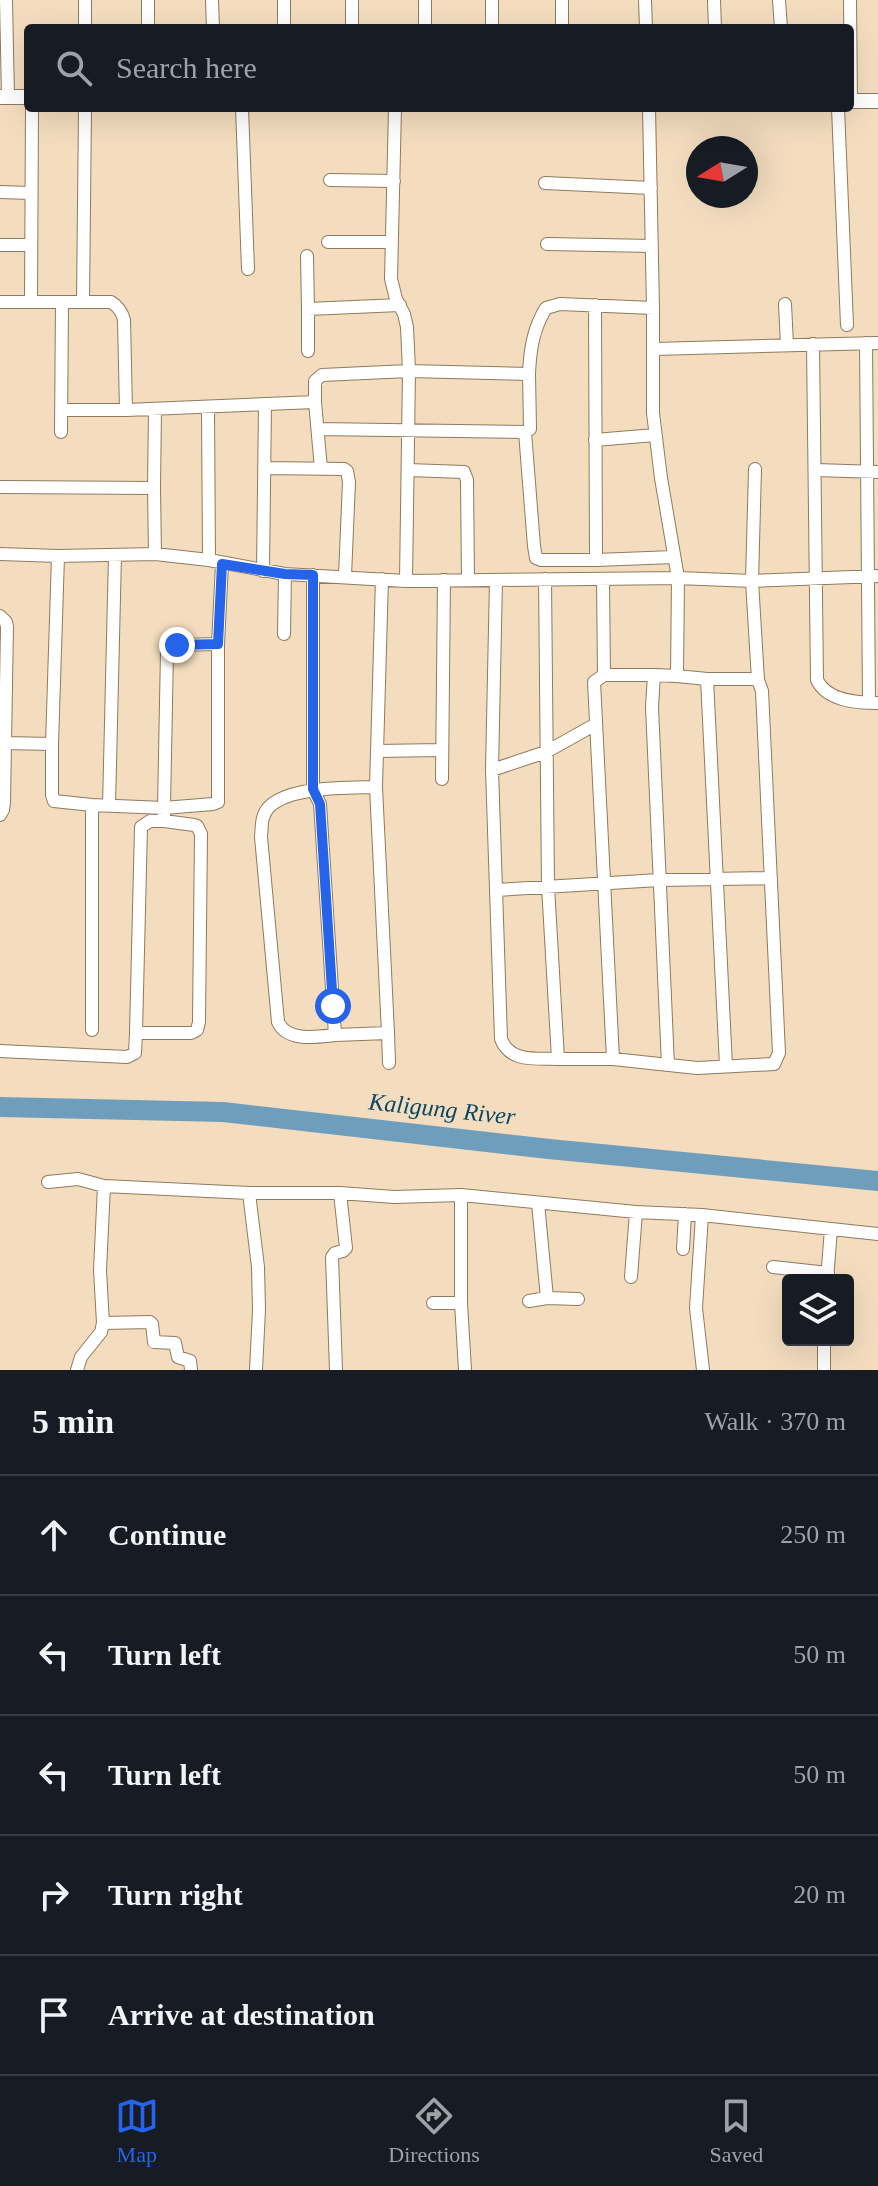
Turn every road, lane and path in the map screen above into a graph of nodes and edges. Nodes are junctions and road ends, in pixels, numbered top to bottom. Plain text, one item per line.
1 (6, 0) edge
2 (85, 0) edge
3 (148, 0) edge
4 (212, 0) edge
5 (284, 0) edge
6 (352, 0) edge
7 (425, 0) edge
8 (492, 0) edge
9 (562, 0) edge
10 (645, 0) edge
11 (714, 0) edge
12 (779, 0) edge
13 (850, 0) edge
14 (85, 24) edge
15 (148, 24) edge
16 (213, 24) edge
17 (284, 24) edge
18 (352, 24) edge
19 (425, 24) edge
20 (492, 24) edge
21 (562, 24) edge
22 (646, 24) edge
23 (715, 24) edge
24 (781, 24) edge
25 (849, 24) edge
26 (4, 97) edge
27 (878, 101) edge
28 (854, 103) edge
29 (32, 112) edge
30 (85, 112) edge
31 (242, 112) edge
32 (395, 112) edge
33 (649, 112) edge
34 (847, 112) edge
35 (330, 180) dead end
36 (394, 181) junction
37 (545, 183) dead end
38 (651, 188) junction
39 (0, 192) edge
40 (30, 193) junction
41 (328, 242) dead end
42 (392, 242) junction
43 (547, 244) dead end
44 (0, 245) edge
45 (30, 245) junction
46 (652, 246) junction
47 (307, 256) dead end
48 (248, 269) dead end
49 (0, 302) edge
50 (31, 302) junction
51 (62, 302) junction
52 (83, 302) junction
53 (785, 304) dead end
54 (400, 305) junction
55 (595, 305) junction
56 (653, 308) junction
57 (308, 309) junction
58 (847, 325) dead end
59 (872, 343) edge
60 (813, 344) junction
61 (787, 345) junction
62 (654, 349) junction
63 (308, 351) dead end
64 (409, 371) junction
65 (529, 374) junction
66 (315, 402) junction
67 (265, 404) junction
68 (208, 407) junction
69 (155, 409) junction
70 (61, 410) junction
71 (126, 410) junction
72 (318, 429) junction
73 (61, 432) dead end
74 (408, 432) junction
75 (525, 432) junction
76 (655, 435) junction
77 (595, 440) junction
78 (264, 468) junction
79 (321, 469) junction
80 (755, 469) dead end
81 (408, 470) junction
82 (816, 470) junction
83 (873, 472) edge
84 (0, 487) edge
85 (154, 488) junction
86 (0, 554) edge
87 (155, 554) junction
88 (115, 555) junction
89 (58, 556) junction
90 (674, 557) junction
91 (209, 560) junction
92 (596, 560) junction
93 (222, 564) junction
94 (263, 571) junction
95 (285, 574) junction
96 (313, 575) junction
97 (345, 576) junction
98 (873, 576) edge
99 (678, 578) junction
100 (382, 579) junction
101 (545, 579) junction
102 (603, 579) junction
103 (818, 579) junction
104 (444, 580) junction
105 (468, 580) junction
106 (496, 580) junction
107 (406, 581) junction
108 (752, 581) junction
109 (0, 616) edge
110 (284, 634) dead end
111 (218, 644) junction
112 (604, 675) junction
113 (654, 675) junction
114 (677, 676) junction
115 (707, 679) junction
116 (758, 680) junction
117 (874, 703) edge
118 (596, 724) junction
119 (5, 743) junction
120 (52, 744) junction
121 (441, 750) junction
122 (377, 751) junction
123 (546, 752) junction
124 (492, 770) junction
125 (442, 779) dead end
126 (376, 787) junction
127 (313, 789) junction
128 (92, 805) junction
129 (109, 806) junction
130 (164, 814) junction
131 (0, 815) edge
132 (771, 878) junction
133 (716, 879) junction
134 (659, 880) junction
135 (604, 883) junction
136 (548, 886) junction
137 (496, 890) junction
138 (92, 1030) dead end
139 (136, 1033) junction
140 (388, 1033) junction
141 (335, 1035) junction
142 (0, 1051) edge
143 (558, 1059) junction
144 (613, 1059) junction
145 (389, 1063) dead end
146 (668, 1065) junction
147 (726, 1066) junction
148 (48, 1182) dead end
149 (104, 1186) junction
150 (249, 1193) junction
151 (340, 1193) junction
152 (461, 1195) junction
153 (538, 1203) junction
154 (636, 1212) junction
155 (685, 1214) junction
156 (702, 1215) junction
157 (831, 1229) junction
158 (878, 1234) edge
159 (683, 1249) dead end
160 (773, 1267) dead end
161 (812, 1274) edge
162 (828, 1274) edge
163 (631, 1277) dead end
164 (547, 1298) junction
165 (578, 1299) dead end
166 (529, 1301) dead end
167 (433, 1303) dead end
168 (461, 1303) junction
169 (103, 1323) junction
170 (824, 1346) edge
171 (77, 1370) edge
172 (191, 1370) edge
173 (256, 1370) edge
174 (336, 1370) edge
175 (465, 1370) edge
176 (703, 1370) edge
177 (824, 1370) edge

1 - 26 street
2 - 14 street
3 - 15 street
4 - 16 street
5 - 17 street
6 - 18 street
7 - 19 street
8 - 20 street
9 - 21 street
10 - 22 street
11 - 23 street
12 - 24 street
13 - 25 street
27 - 28 main road
29 - 40 street
30 - 52 street
31 - 48 street
32 - 36 street
33 - 38 street
34 - 58 street
35 - 36 street
36 - 42 street
37 - 38 street
38 - 46 street
39 - 40 street
40 - 45 street
41 - 42 street
42 - 54 street
43 - 46 street
44 - 45 street
45 - 50 street
46 - 56 street
47 - 57 street
49 - 50 street
50 - 51 street
51 - 52 street
51 - 70 street
52 - 71 street
53 - 61 street
54 - 57 street
54 - 64 street
55 - 56 street
55 - 65 street
55 - 77 street
56 - 62 street
57 - 63 street
59 - 60 street
59 - 83 street
60 - 61 street
60 - 82 street
61 - 62 street
62 - 76 street
64 - 65 street
64 - 66 street
64 - 74 street
65 - 75 street
66 - 67 street
66 - 72 street
67 - 68 street
67 - 78 street
68 - 69 street
68 - 91 street
69 - 71 street
69 - 85 street
70 - 71 street
70 - 73 street
72 - 74 street
72 - 79 street
74 - 75 street
74 - 81 street
75 - 92 street
76 - 77 street
76 - 90 street
77 - 92 street
78 - 79 street
78 - 94 street
79 - 97 street
80 - 108 street
81 - 105 street
81 - 107 street
82 - 83 street
82 - 103 street
83 - 98 street
84 - 85 street
85 - 87 street
86 - 89 street
87 - 88 street
87 - 91 street
88 - 89 street
88 - 129 street
89 - 120 street
90 - 92 street
90 - 99 street
91 - 93 street
93 - 94 street
93 - 111 street
94 - 95 street
95 - 96 street
95 - 110 street
96 - 97 street
96 - 127 street
97 - 100 street
98 - 103 street
98 - 117 street
99 - 102 street
99 - 108 street
99 - 114 street
100 - 107 street
100 - 122 street
101 - 102 street
101 - 106 street
101 - 123 street
102 - 112 street
103 - 108 street
103 - 117 street
104 - 105 street
104 - 107 street
104 - 121 street
105 - 106 street
106 - 124 street
108 - 116 street
109 - 119 street
111 - 130 street
111 - 130 street
112 - 113 street
112 - 118 street
113 - 114 street
113 - 134 street
114 - 115 street
115 - 116 street
115 - 133 street
116 - 132 street
118 - 123 street
118 - 135 street
119 - 120 street
119 - 131 street
120 - 128 street
121 - 122 street
121 - 125 street
122 - 126 street
123 - 124 street
123 - 136 street
124 - 137 street
126 - 127 street
126 - 140 street
127 - 141 street
127 - 141 street
128 - 129 street
128 - 138 street
129 - 130 street
130 - 139 street
130 - 139 street
132 - 133 street
132 - 147 street
133 - 134 street
133 - 147 street
134 - 135 street
134 - 146 street
135 - 136 street
135 - 144 street
136 - 137 street
136 - 143 street
137 - 143 street
139 - 142 street
140 - 141 street
140 - 145 street
143 - 144 street
144 - 146 street
146 - 147 street
148 - 149 street
149 - 150 street
149 - 169 street
150 - 151 street
150 - 173 street
151 - 152 street
151 - 174 street
152 - 153 street
152 - 168 street
153 - 154 street
153 - 164 street
154 - 155 street
154 - 163 street
155 - 156 street
155 - 159 street
156 - 157 street
156 - 176 street
157 - 158 street
157 - 162 street
160 - 161 street
164 - 165 street
164 - 166 street
167 - 168 street
168 - 175 street
169 - 171 street
169 - 172 street
170 - 177 street

